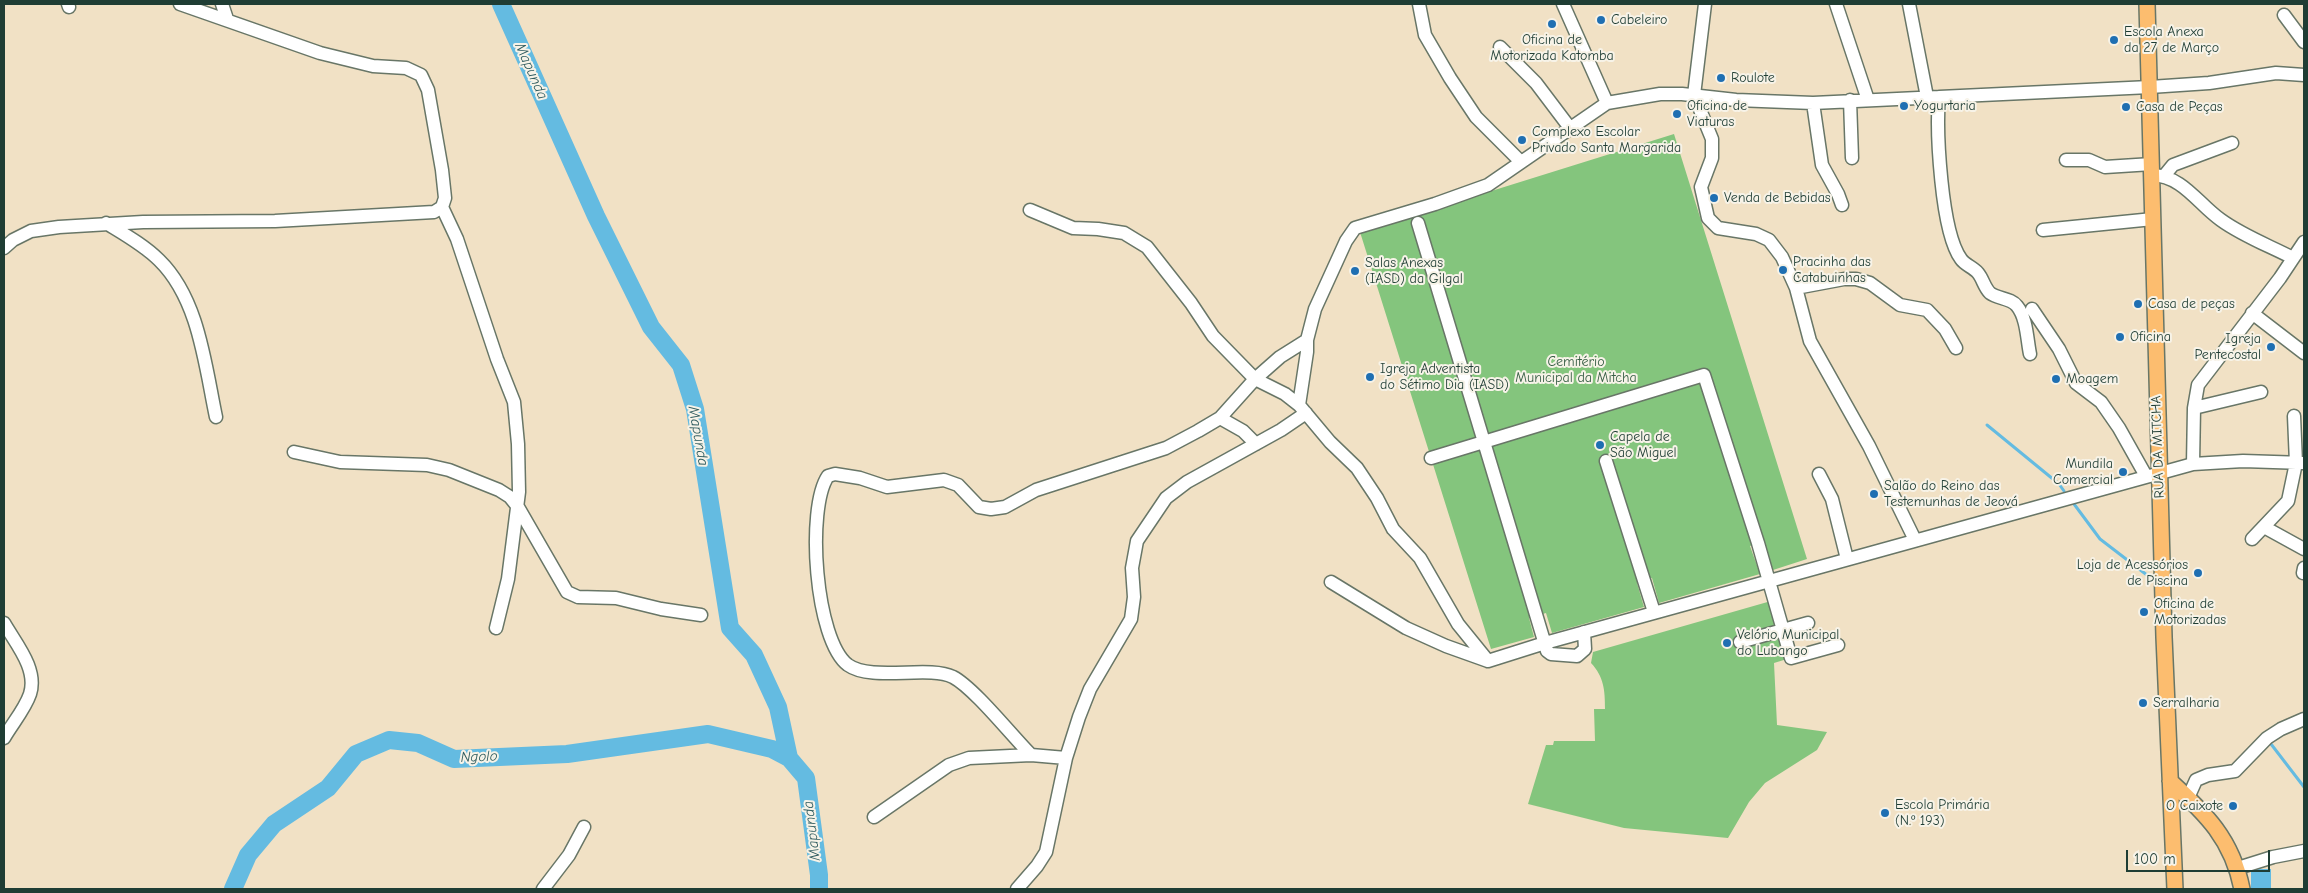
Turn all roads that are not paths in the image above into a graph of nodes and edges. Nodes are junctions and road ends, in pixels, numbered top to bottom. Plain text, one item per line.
1 (180, 4) edge
2 (222, 4) edge
3 (1419, 4) edge
4 (1563, 4) edge
5 (1705, 4) edge
6 (1836, 4) edge
7 (1909, 4) edge
8 (2147, 4) edge
9 (2284, 15) dead end
10 (227, 19) junction
11 (2304, 42) edge
12 (1500, 47) dead end
13 (2304, 75) edge
14 (2150, 87) junction
15 (1694, 95) junction
16 (1933, 97) junction
17 (1850, 100) junction
18 (1868, 100) junction
19 (1607, 103) junction
20 (1813, 103) junction
21 (1570, 128) junction
22 (2232, 143) dead end
23 (1852, 158) dead end
24 (2066, 160) dead end
25 (1521, 162) junction
26 (2156, 171) junction
27 (1842, 205) dead end
28 (442, 207) junction
29 (1030, 210) dead end
30 (2153, 219) junction
31 (106, 223) junction
32 (1418, 223) dead end
33 (2043, 230) dead end
34 (7, 241) edge
35 (2304, 243) edge
36 (2293, 258) junction
37 (1796, 288) junction
38 (2032, 309) dead end
39 (2252, 313) junction
40 (1307, 340) junction
41 (1956, 348) dead end
42 (2304, 353) edge
43 (2030, 354) dead end
44 (1255, 379) junction
45 (2261, 392) dead end
46 (2194, 408) junction
47 (1302, 409) junction
48 (2294, 416) dead end
49 (216, 417) dead end
50 (1220, 418) junction
51 (1484, 442) junction
52 (1256, 444) junction
53 (294, 452) dead end
54 (1431, 458) dead end
55 (1606, 461) dead end
56 (2300, 463) edge
57 (2193, 464) junction
58 (1819, 474) dead end
59 (2152, 475) junction
60 (518, 507) junction
61 (2264, 527) junction
62 (2252, 539) dead end
63 (1915, 540) junction
64 (2304, 549) edge
65 (1848, 559) junction
66 (1769, 581) junction
67 (1331, 582) dead end
68 (1654, 612) junction
69 (701, 615) dead end
70 (4, 623) edge
71 (1808, 623) dead end
72 (496, 628) dead end
73 (1783, 630) junction
74 (1584, 632) junction
75 (1740, 642) dead end
76 (1545, 643) junction
77 (1838, 645) dead end
78 (1488, 661) junction
79 (2304, 719) edge
80 (4, 738) edge
81 (1030, 755) junction
82 (1066, 758) junction
83 (2170, 781) junction
84 (2188, 798) junction
85 (874, 817) dead end
86 (584, 827) dead end
87 (2304, 851) edge
88 (2238, 868) junction
89 (543, 889) edge
90 (1017, 889) edge
91 (2175, 889) edge
92 (2242, 889) edge

1 - 10 street
2 - 10 street
3 - 25 street
4 - 19 street
5 - 15 street
6 - 18 street
7 - 16 street
8 - 14 main road, RUA DA MITCHA
9 - 11 street
10 - 28 street
12 - 21 street
13 - 14 street
14 - 16 street
14 - 26 main road, RUA DA MITCHA
15 - 19 street
15 - 20 street
15 - 37 street
16 - 18 street
16 - 43 street
17 - 18 street
17 - 20 street
17 - 23 street
19 - 21 street
20 - 27 street
21 - 25 street
22 - 26 street
24 - 26 street
25 - 40 street
26 - 30 main road, RUA DA MITCHA
26 - 36 street
28 - 31 street
28 - 60 street
29 - 44 street
30 - 33 street
30 - 59 main road, RUA DA MITCHA
31 - 34 street
31 - 49 street
32 - 51 street
35 - 36 street
36 - 39 street
37 - 41 street
37 - 63 street
38 - 59 street
39 - 42 street
39 - 46 street
40 - 44 street
40 - 47 street
44 - 47 street
44 - 50 street
45 - 46 street
46 - 57 street
47 - 52 street
47 - 78 street
48 - 56 street
50 - 52 street
50 - 81 street
51 - 54 street
51 - 66 street
51 - 76 street
52 - 82 street
53 - 60 street
55 - 68 street
56 - 57 street
56 - 61 street
57 - 59 street
58 - 65 street
59 - 63 street
59 - 83 main road, RUA DA MITCHA
60 - 69 street
60 - 72 street
61 - 62 street
61 - 64 street
63 - 65 street
65 - 66 street
66 - 68 street
66 - 73 street
67 - 78 street
68 - 74 street
70 - 80 street
71 - 73 street
73 - 75 street
73 - 77 street
74 - 76 street
74 - 76 street
76 - 78 street
79 - 84 street
81 - 82 street
81 - 85 street
82 - 90 street
83 - 84 main road
83 - 91 main road, RUA DA MITCHA
84 - 88 main road
86 - 89 street
87 - 88 street
88 - 92 main road

